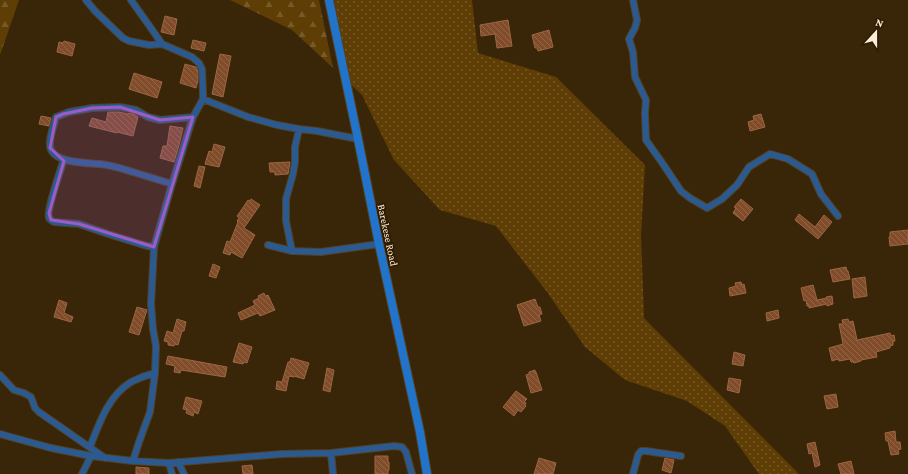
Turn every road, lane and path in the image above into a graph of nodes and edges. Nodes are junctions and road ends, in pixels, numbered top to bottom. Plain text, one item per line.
1 (86, 0) edge
2 (131, 0) edge
3 (329, 0) edge
4 (633, 0) edge
5 (162, 44) junction
6 (203, 99) junction
7 (193, 117) junction
8 (299, 129) junction
9 (358, 139) junction
10 (64, 159) junction
11 (172, 184) junction
12 (838, 216) dead end
13 (379, 244) junction
14 (268, 245) dead end
15 (154, 247) junction
16 (292, 251) junction
17 (155, 373) junction
18 (0, 376) edge
19 (0, 434) edge
20 (90, 447) junction
21 (331, 453) junction
22 (91, 456) junction
23 (681, 456) dead end
24 (106, 459) junction
25 (133, 462) junction
26 (178, 462) junction
27 (169, 463) junction
28 (82, 474) edge
29 (172, 474) edge
30 (184, 474) edge
31 (333, 474) edge
32 (412, 474) edge
33 (427, 474) edge
34 (633, 474) edge

1 - 5 street
2 - 5 street
3 - 9 main road, Barekese Road
4 - 12 street
5 - 6 street
6 - 7 street
6 - 8 street
7 - 10 street
7 - 11 street
8 - 9 street
8 - 16 street
9 - 13 main road, Barekese Road
10 - 11 street
10 - 15 street
11 - 15 street
13 - 16 street
13 - 33 main road, Barekese Road
14 - 16 street
15 - 17 street
17 - 20 street
17 - 25 street
18 - 20 street
19 - 22 street
20 - 24 street
21 - 26 street
21 - 31 street
21 - 32 street
22 - 24 street
22 - 28 street
23 - 34 street
24 - 25 street
25 - 27 street
26 - 27 street
26 - 30 street
27 - 29 street

